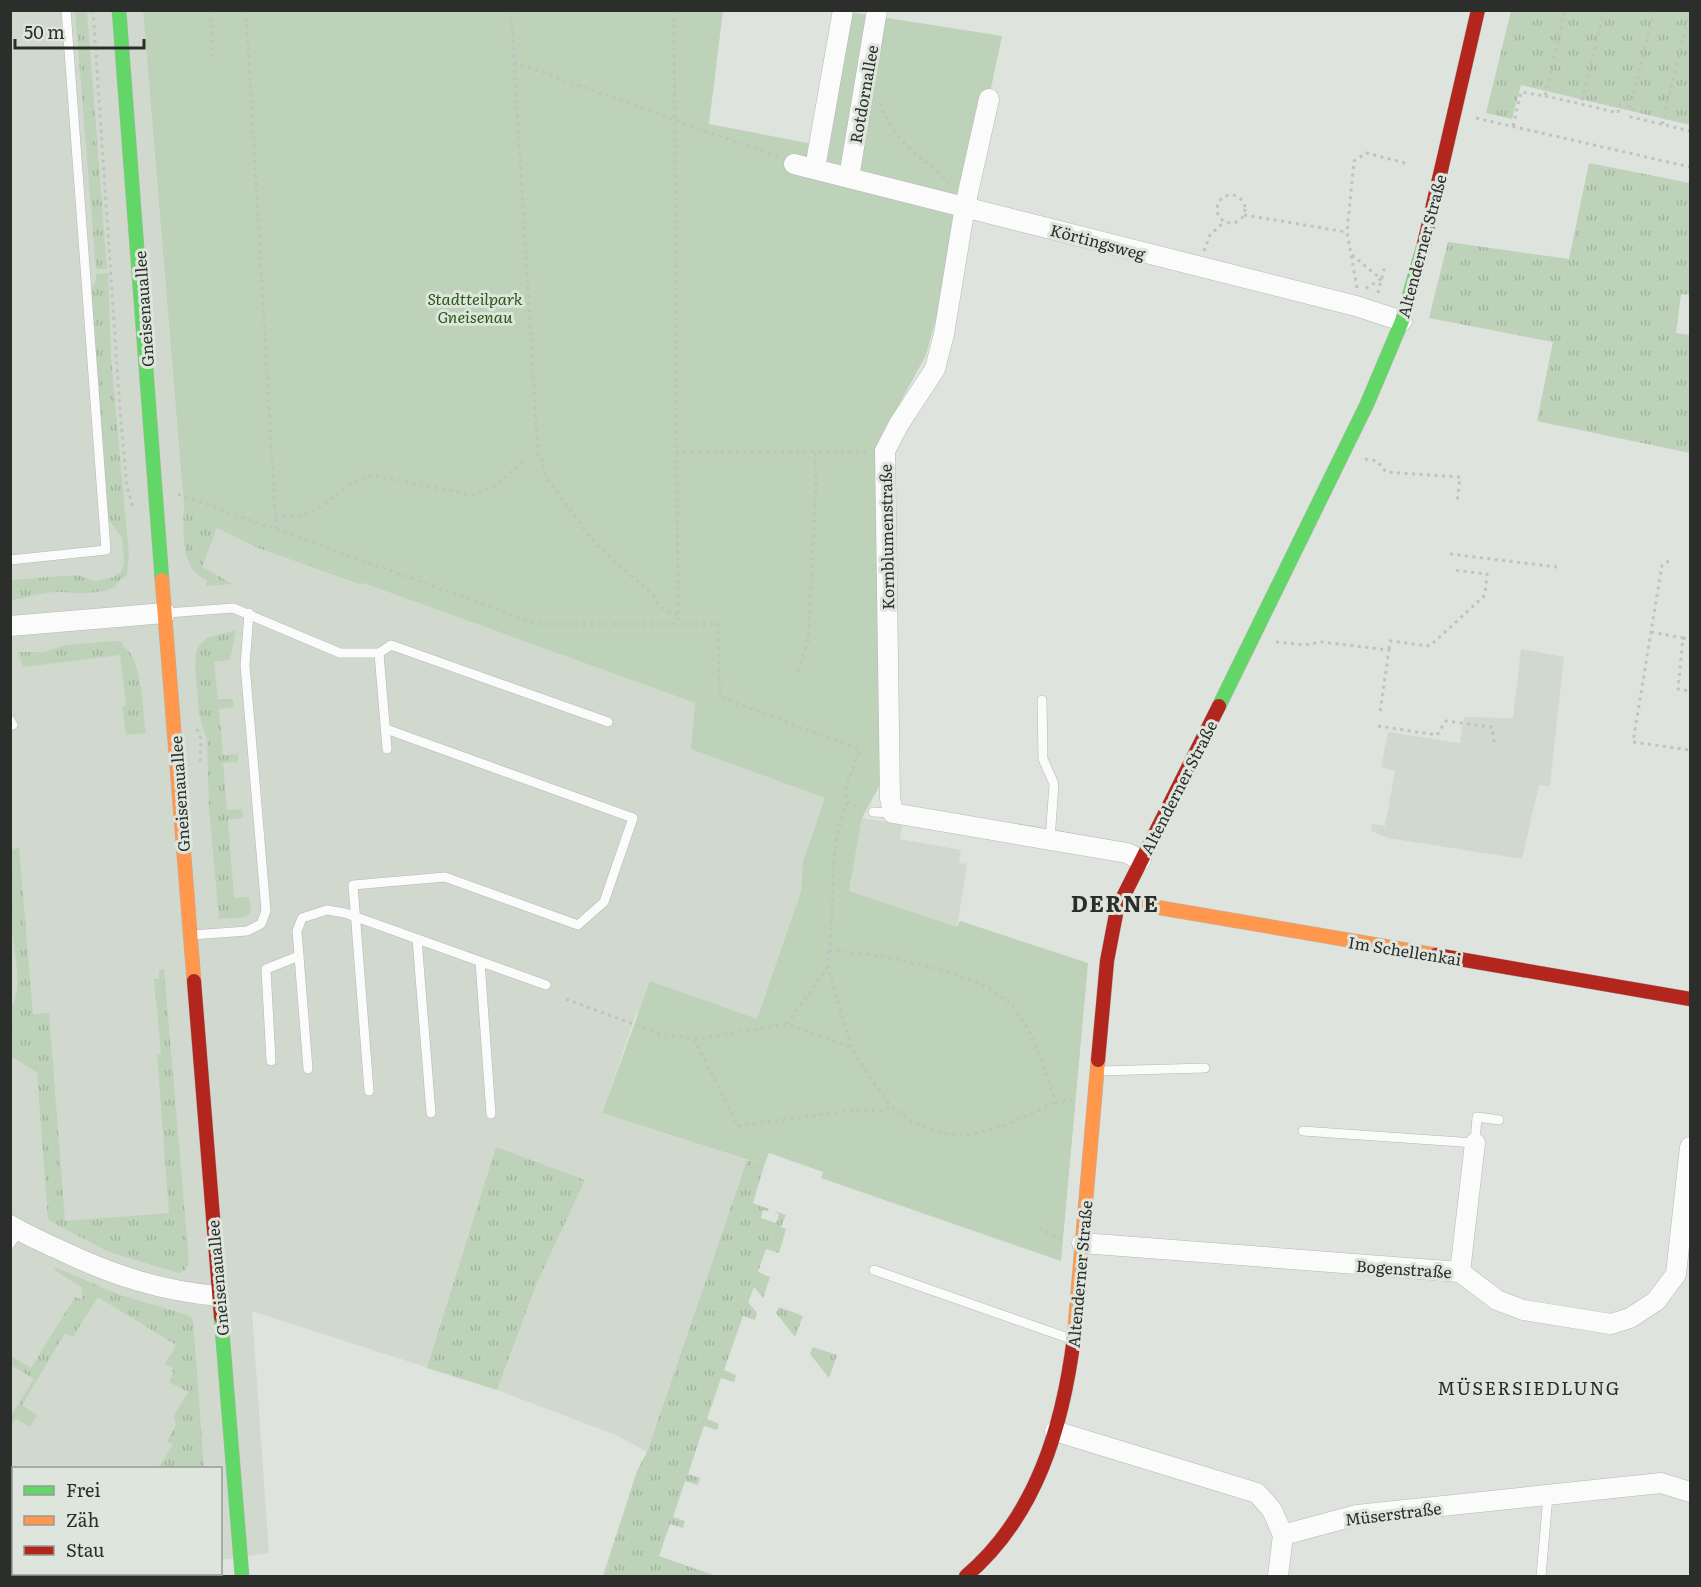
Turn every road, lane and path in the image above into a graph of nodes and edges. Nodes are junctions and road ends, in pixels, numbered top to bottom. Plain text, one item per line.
1 (66, 10) edge
2 (93, 10) edge
3 (119, 10) edge
4 (210, 10) edge
5 (246, 10) edge
6 (511, 10) edge
7 (674, 10) edge
8 (843, 10) edge
9 (877, 10) edge
10 (1478, 10) edge
11 (1565, 10) edge
12 (1604, 10) edge
13 (1654, 10) edge
14 (1690, 10) edge
15 (1681, 28) dead end
16 (1686, 29) junction
17 (1588, 52) dead end
18 (1593, 54) junction
19 (213, 56) dead end
20 (514, 62) junction
21 (1545, 96) junction
22 (862, 97) junction
23 (989, 99) dead end
24 (1581, 104) junction
25 (1630, 108) junction
26 (1476, 118) dead end
27 (674, 120) junction
28 (1662, 124) junction
29 (1513, 126) junction
30 (1690, 131) edge
31 (794, 164) joint
32 (1409, 164) dead end
33 (1690, 167) edge
34 (815, 168) junction
35 (849, 177) junction
36 (956, 204) junction
37 (1244, 215) junction
38 (1225, 221) junction
39 (1347, 232) junction
40 (1351, 254) junction
41 (1385, 266) dead end
42 (1198, 267) junction
43 (1381, 279) junction
44 (1377, 295) dead end
45 (1402, 321) junction
46 (1345, 449) junction
47 (885, 451) junction
48 (676, 452) junction
49 (815, 452) junction
50 (533, 454) dead end
51 (538, 454) junction
52 (524, 460) dead end
53 (178, 495) dead end
54 (1457, 503) dead end
55 (134, 509) dead end
56 (275, 517) junction
57 (276, 528) junction
58 (1450, 554) dead end
59 (10, 560) edge
60 (1669, 561) dead end
61 (1557, 567) dead end
62 (1453, 570) dead end
63 (249, 613) junction
64 (165, 614) junction
65 (678, 615) junction
66 (678, 623) junction
67 (10, 626) edge
68 (1651, 632) junction
69 (1253, 638) junction
70 (1683, 638) junction
71 (1690, 639) edge
72 (1389, 650) junction
73 (379, 652) junction
74 (798, 671) dead end
75 (1690, 691) edge
76 (1042, 700) dead end
77 (1380, 712) dead end
78 (608, 722) dead end
79 (1378, 726) dead end
80 (386, 729) junction
81 (1494, 742) dead end
82 (387, 749) dead end
83 (1690, 750) edge
84 (847, 802) junction
85 (873, 812) joint
86 (893, 813) junction
87 (1050, 840) junction
88 (1141, 860) junction
89 (1120, 901) junction
90 (356, 917) junction
91 (190, 935) junction
92 (417, 939) junction
93 (829, 950) junction
94 (299, 956) junction
95 (480, 962) junction
96 (828, 968) junction
97 (546, 986) dead end
98 (566, 999) dead end
99 (1690, 999) edge
100 (788, 1024) junction
101 (694, 1038) junction
102 (851, 1047) junction
103 (271, 1061) dead end
104 (1205, 1068) dead end
105 (308, 1069) dead end
106 (1097, 1070) junction
107 (369, 1091) dead end
108 (1095, 1100) junction
109 (1056, 1102) junction
110 (892, 1107) junction
111 (431, 1113) dead end
112 (491, 1114) dead end
113 (1499, 1120) dead end
114 (1303, 1131) dead end
115 (1475, 1143) junction
116 (1690, 1147) edge
117 (1039, 1228) dead end
118 (13, 1233) edge
119 (1074, 1244) junction
120 (874, 1270) dead end
121 (1460, 1272) junction
122 (219, 1296) junction
123 (1074, 1340) junction
124 (1055, 1431) junction
125 (1690, 1492) edge
126 (1548, 1496) junction
127 (1283, 1534) junction
128 (242, 1576) edge
129 (966, 1576) edge
130 (1278, 1576) edge
131 (1540, 1576) edge

1 - 59 lane
2 - 55 path
3 - 64 main road, Gneisenauallee
4 - 19 path
5 - 56 path
6 - 20 path
7 - 27 path
8 - 34 street
9 - 22 street, Rotdornallee
10 - 45 main road, Altenderner Straße
11 - 21 path
12 - 18 path
13 - 25 path
14 - 16 path
15 - 16 path
16 - 28 path
17 - 18 path
18 - 24 path
20 - 27 path
20 - 51 path
21 - 24 path
21 - 29 path
22 - 35 street, Rotdornallee
22 - 36 path
23 - 36 street, Kornblumenstraße
24 - 25 path
25 - 28 path
26 - 29 path
27 - 31 path
27 - 48 path
28 - 30 path
29 - 33 path
31 - 34 street, Körtingsweg
32 - 39 path
34 - 35 street, Körtingsweg
35 - 36 street, Körtingsweg
36 - 42 street, Körtingsweg
36 - 47 street, Kornblumenstraße
37 - 38 path
37 - 38 path
37 - 39 path
38 - 42 path
39 - 40 path
40 - 43 path
40 - 43 path
41 - 43 path
42 - 45 street, Körtingsweg
43 - 44 path
45 - 46 main road, Altenderner Straße
46 - 54 path
46 - 69 main road, Altenderner Straße
47 - 49 path
47 - 86 street, Kornblumenstraße
48 - 49 path
48 - 65 path
49 - 74 path
50 - 51 path
51 - 65 path
52 - 56 path
53 - 57 path
56 - 57 path
57 - 66 path
58 - 61 path
60 - 68 path
62 - 72 path
63 - 64 lane
63 - 73 lane
63 - 91 lane
64 - 67 street
64 - 91 main road, Gneisenauallee
65 - 66 path
66 - 84 path
68 - 70 path
68 - 83 path
69 - 72 path
69 - 88 main road, Altenderner Straße
70 - 71 path
70 - 75 path
72 - 77 path
73 - 78 lane
73 - 80 lane
76 - 87 lane
79 - 81 path
80 - 82 lane
80 - 90 lane
84 - 85 path
84 - 93 path
85 - 86 lane
86 - 87 street
87 - 88 street
88 - 89 main road, Altenderner Straße
89 - 99 main road, Im Schellenkai
89 - 106 main road, Altenderner Straße
90 - 92 lane
90 - 94 lane
90 - 107 lane
91 - 122 main road, Gneisenauallee
92 - 95 lane
92 - 111 lane
93 - 96 path
93 - 109 path
94 - 103 lane
94 - 105 lane
95 - 97 lane
95 - 112 lane
96 - 100 path
96 - 102 path
98 - 101 path
100 - 101 path
100 - 102 path
101 - 110 path
102 - 110 path
104 - 106 lane
106 - 108 main road, Altenderner Straße
108 - 109 path
108 - 119 main road, Altenderner Straße
109 - 110 path
113 - 115 lane
114 - 115 lane
115 - 121 street
116 - 121 street, Bogenstraße
117 - 119 path
118 - 122 street
119 - 121 street, Bogenstraße
119 - 123 main road, Altenderner Straße
120 - 123 lane
122 - 128 main road, Gneisenauallee
123 - 124 main road, Altenderner Straße
124 - 127 street
124 - 129 main road, Altenderner Straße
125 - 126 street, Müserstraße
126 - 127 street, Müserstraße
126 - 131 lane
127 - 130 street

